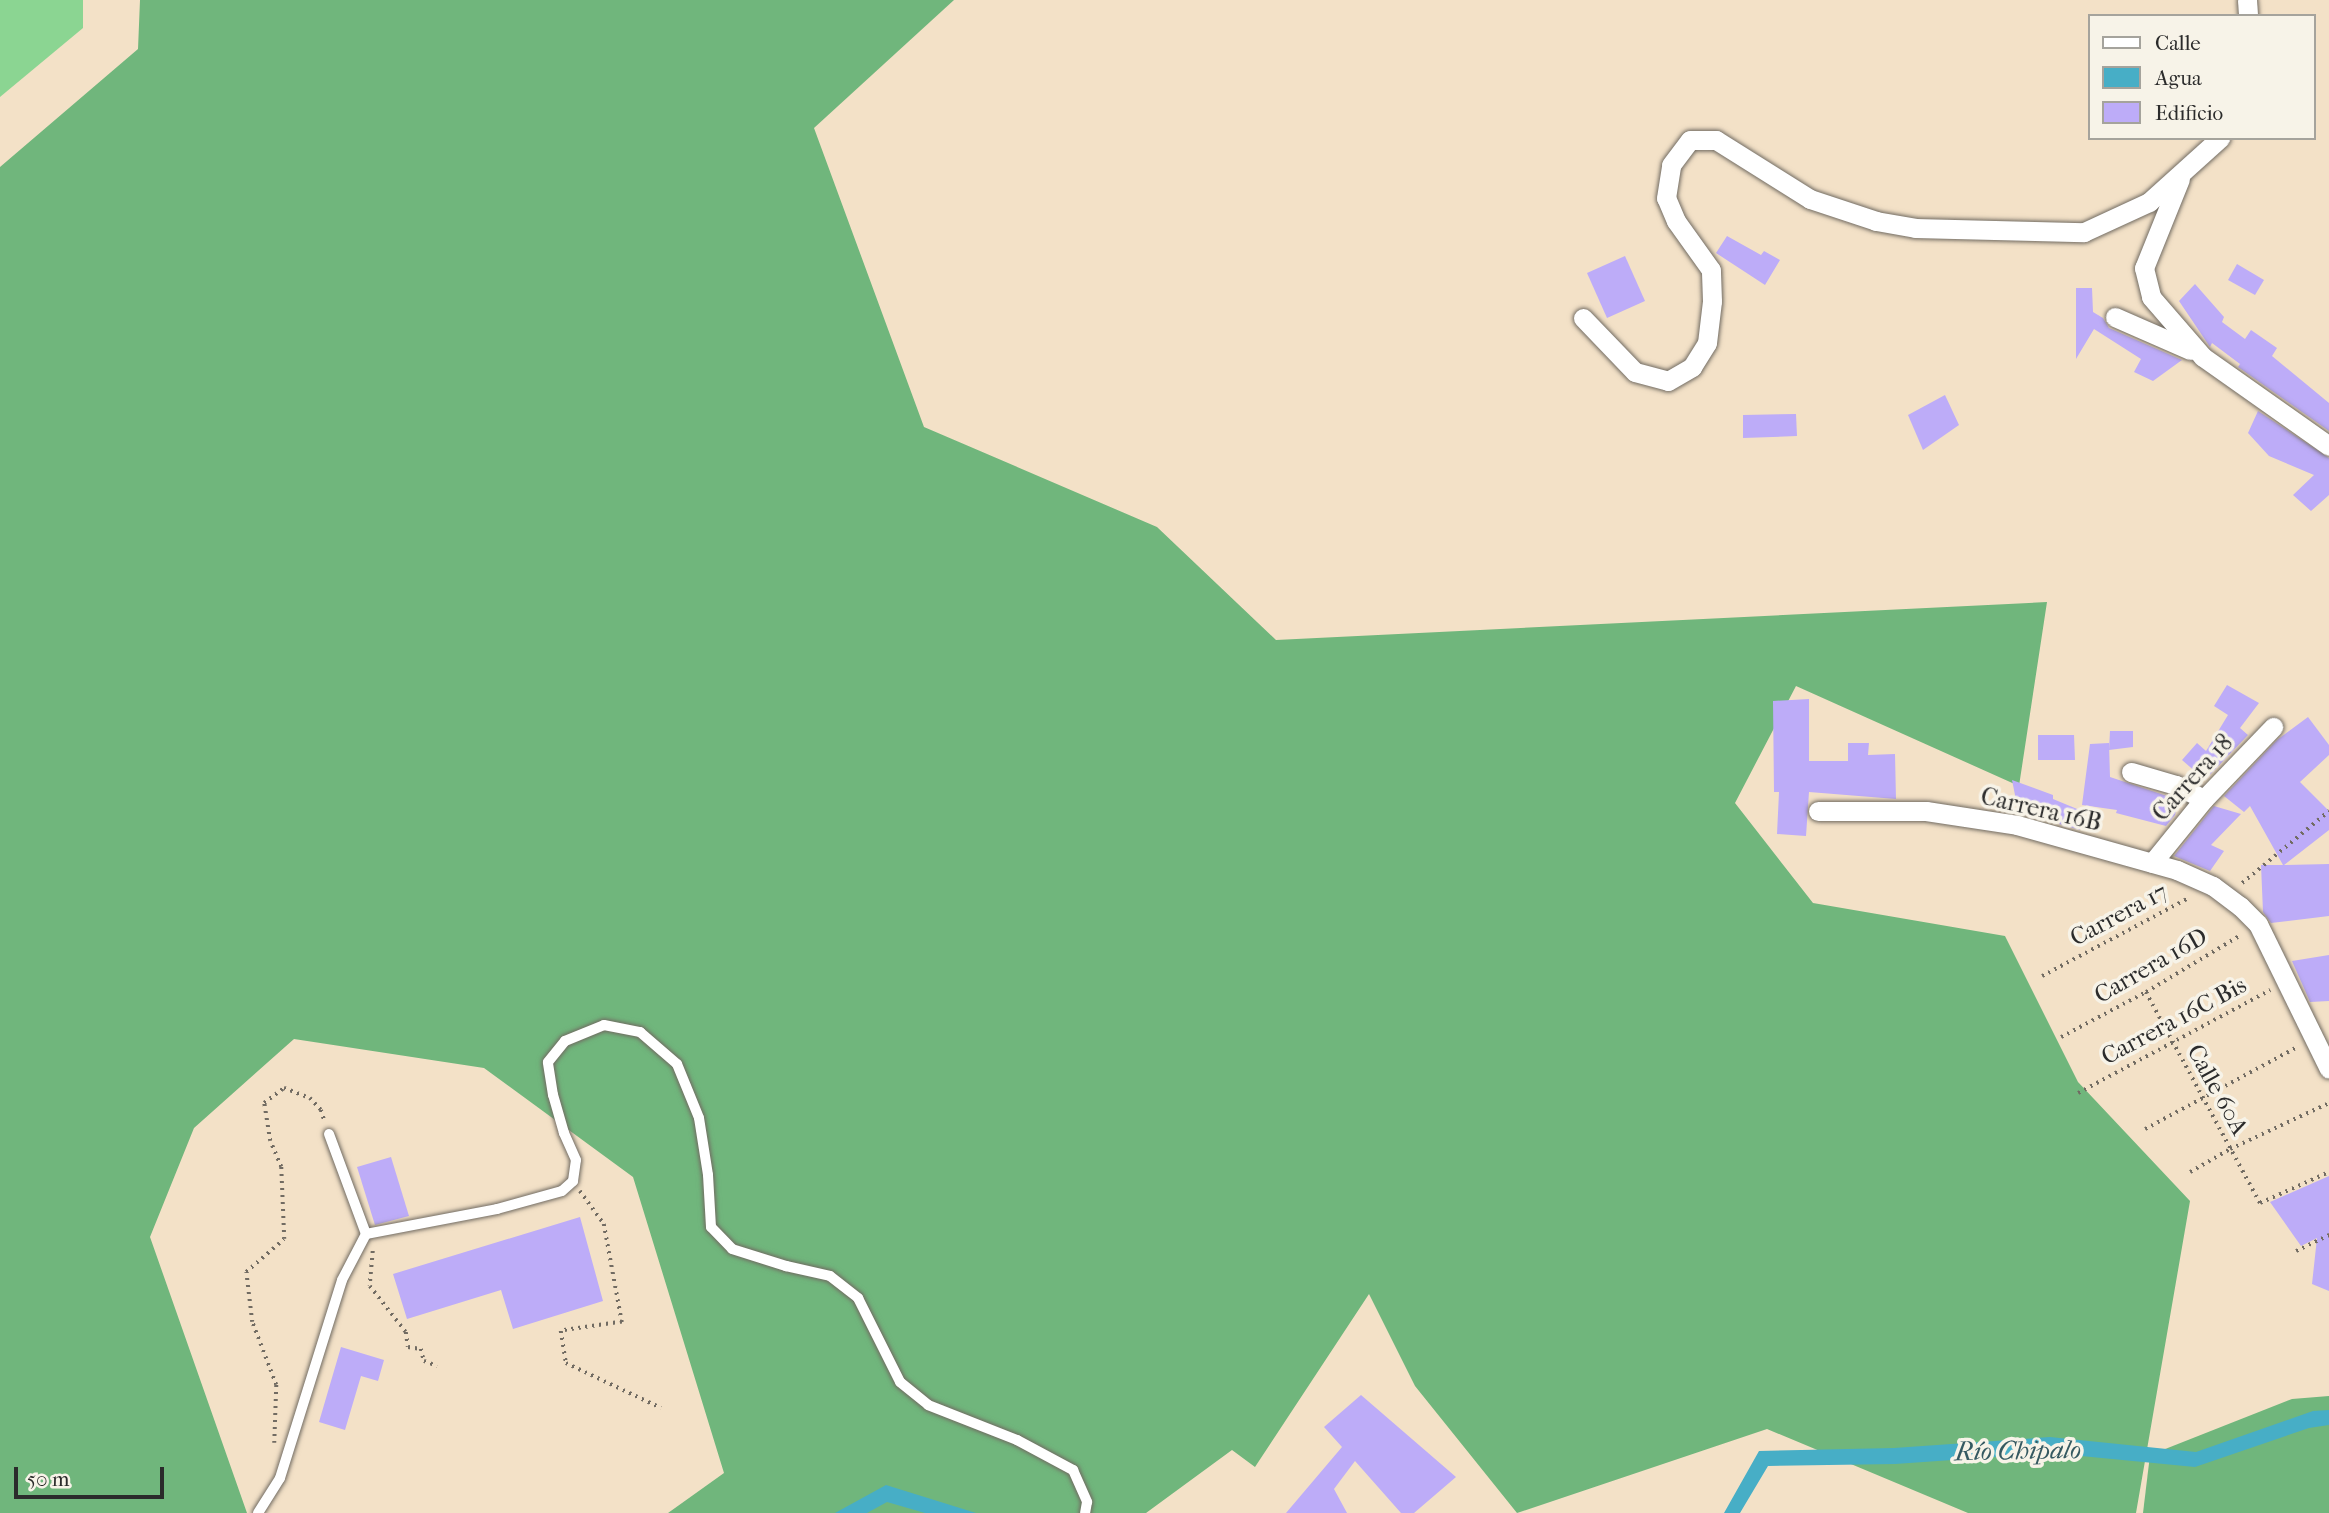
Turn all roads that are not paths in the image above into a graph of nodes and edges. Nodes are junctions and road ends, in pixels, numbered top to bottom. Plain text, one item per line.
1 (2218, 140) edge
2 (2181, 176) junction
3 (2115, 317) dead end
4 (1583, 318) dead end
5 (2203, 357) junction
6 (2329, 446) edge
7 (2273, 727) dead end
8 (2131, 772) dead end
9 (2204, 799) junction
10 (1818, 811) dead end
11 (2152, 863) junction
12 (2329, 1069) edge
13 (329, 1133) road end
14 (366, 1234) junction
15 (258, 1513) edge
16 (1085, 1513) edge

1 - 2 street
2 - 4 street
2 - 5 street
3 - 5 street
5 - 6 street
7 - 9 street, Carrera 18
8 - 9 street
9 - 11 street, Carrera 18
10 - 11 street, Carrera 16B
11 - 12 street, Carrera 16B
13 - 14 lane
14 - 15 lane
14 - 16 lane

